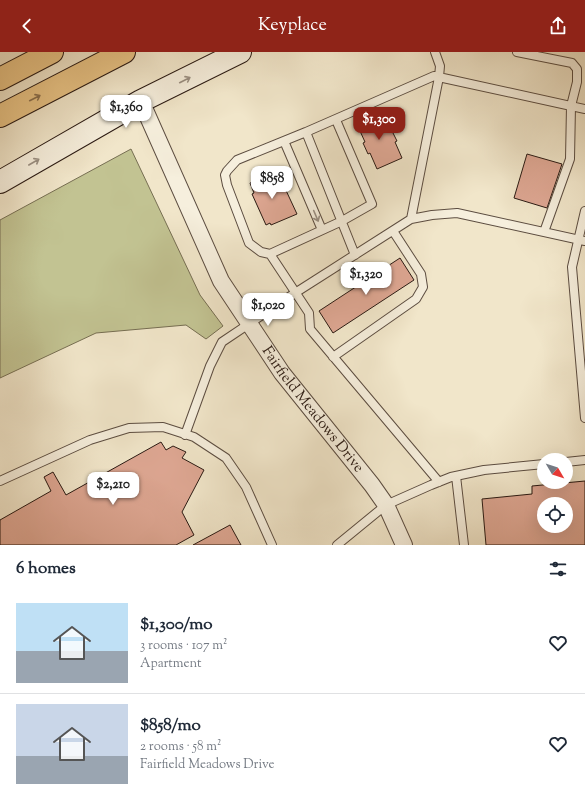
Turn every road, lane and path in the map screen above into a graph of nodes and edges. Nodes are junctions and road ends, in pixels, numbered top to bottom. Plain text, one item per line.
1 (52, 52) edge
2 (124, 52) edge
3 (240, 52) edge
4 (435, 52) edge
5 (516, 52) edge
6 (440, 77) junction
7 (0, 79) edge
8 (141, 101) junction
9 (571, 106) junction
10 (585, 109) edge
11 (0, 116) edge
12 (336, 120) junction
13 (306, 132) junction
14 (284, 141) junction
15 (0, 182) edge
16 (585, 212) edge
17 (411, 219) junction
18 (342, 220) junction
19 (322, 230) junction
20 (393, 231) junction
21 (544, 232) junction
22 (582, 241) edge
23 (270, 254) junction
24 (356, 255) junction
25 (295, 293) junction
26 (249, 324) junction
27 (333, 357) junction
28 (585, 418) edge
29 (185, 434) junction
30 (585, 460) edge
31 (573, 461) edge
32 (537, 465) edge
33 (456, 476) junction
34 (0, 481) edge
35 (439, 482) junction
36 (386, 505) junction
37 (272, 545) edge
38 (337, 545) edge
39 (404, 545) edge
40 (464, 545) edge

1 - 7 highway
11 -> 2 highway
8 -> 3 main road
4 - 6 lane
5 - 9 lane
6 - 9 lane
6 - 12 lane
6 - 17 lane
15 -> 8 main road
8 - 26 street, Fairfield Meadows Drive
9 - 10 lane
9 - 21 lane
12 - 13 lane
12 - 18 lane
13 - 14 lane
13 - 18 lane
14 -> 19 lane
14 - 23 lane
16 - 22 lane
17 - 20 lane
17 - 21 lane
18 - 19 lane
18 - 24 lane
19 - 23 lane
20 - 24 lane
20 - 27 lane
21 - 22 lane
22 - 28 lane
23 - 25 lane
24 - 25 lane
25 - 26 lane
25 - 27 lane
26 - 29 lane
26 - 36 street, Fairfield Meadows Drive
27 - 35 lane
29 - 34 lane
29 - 37 lane
30 - 31 lane
32 - 33 lane
33 - 35 lane
33 - 40 lane
35 - 36 lane
36 - 38 lane
36 - 39 street, Fairfield Meadows Drive

